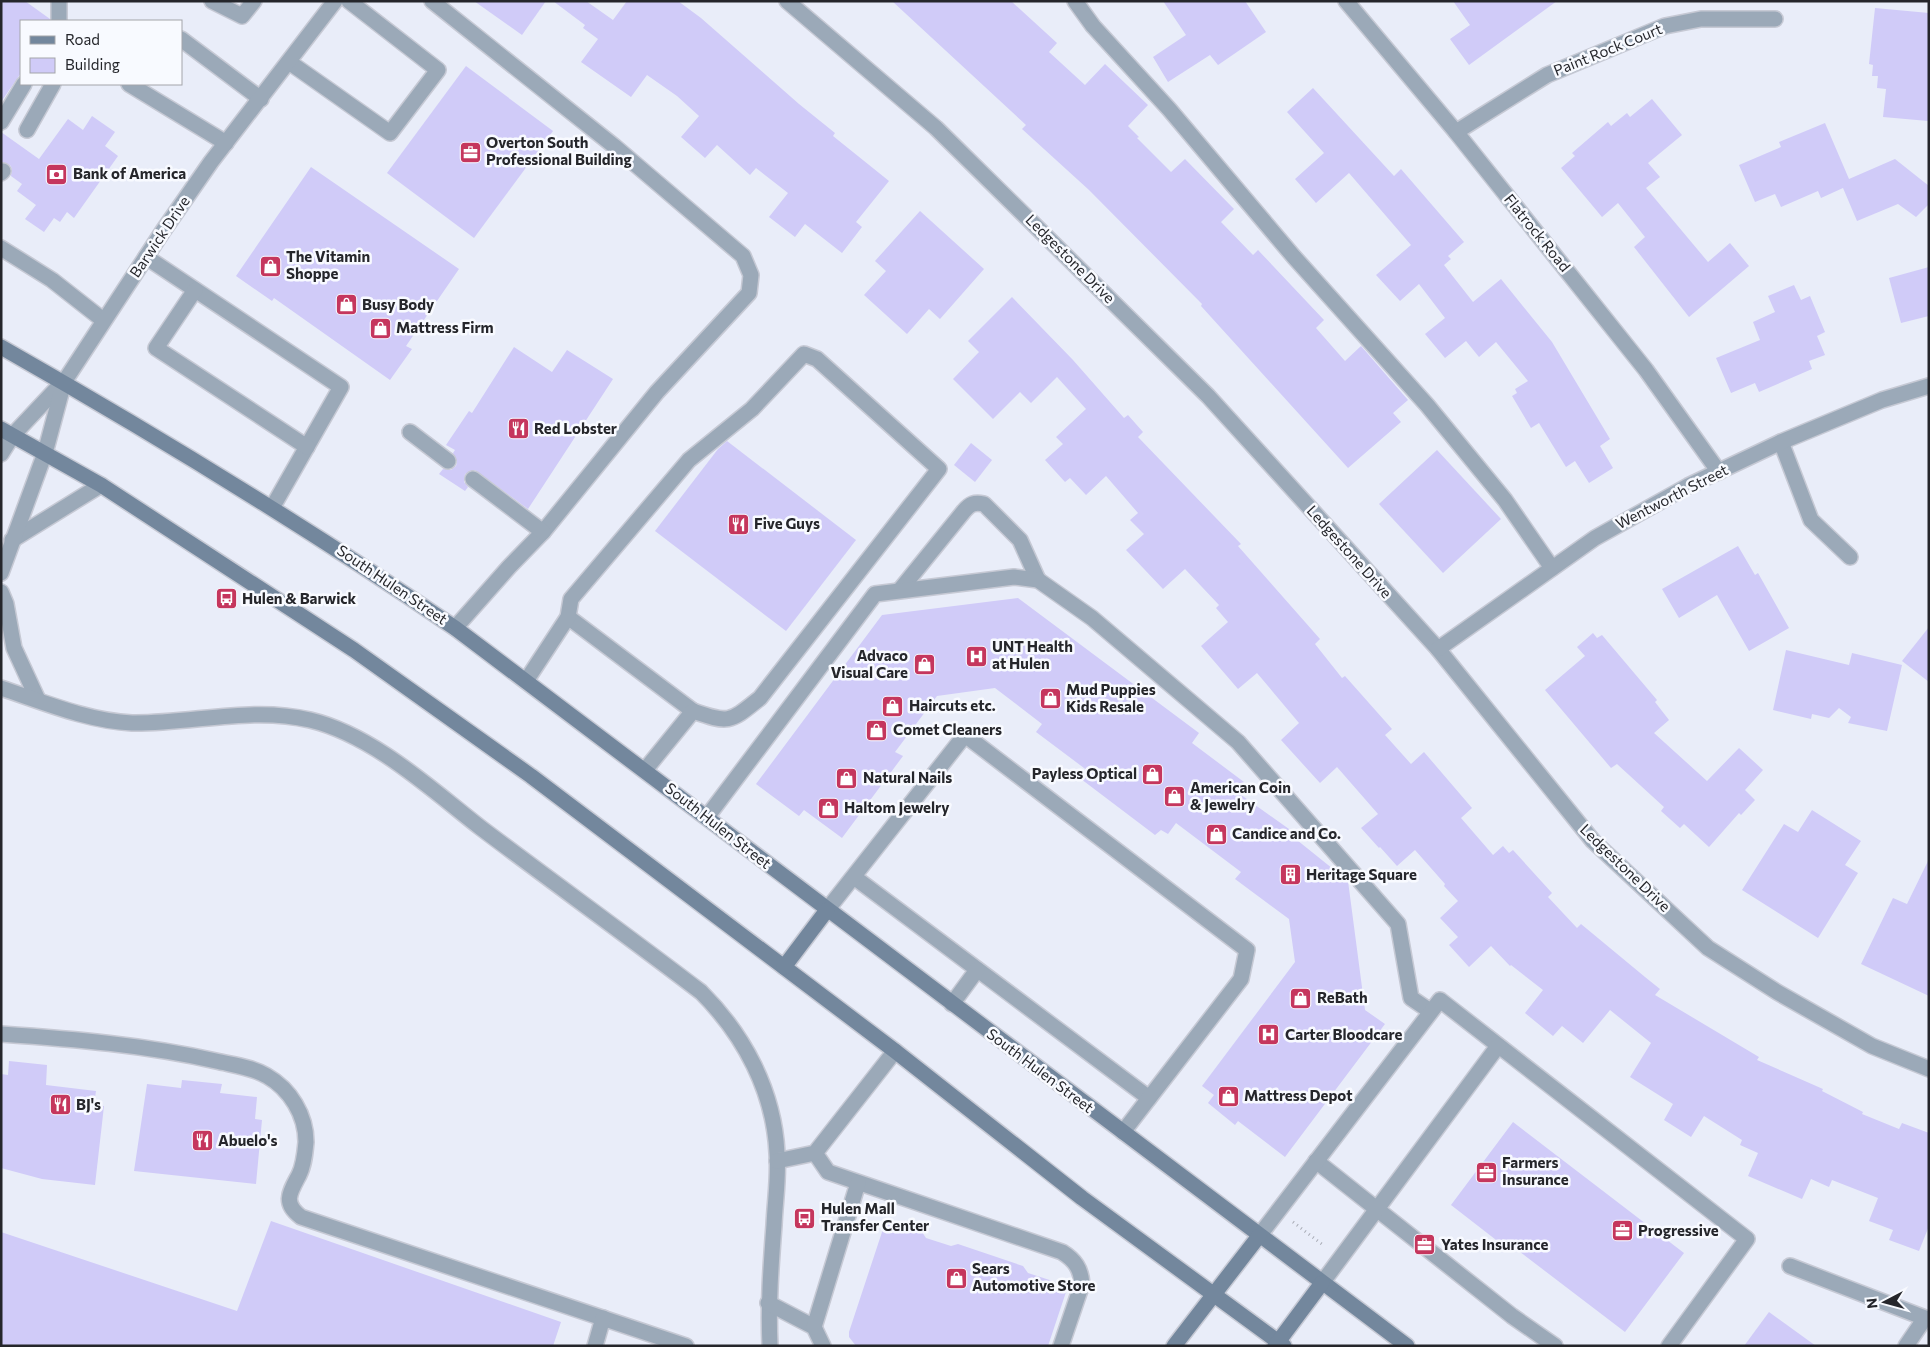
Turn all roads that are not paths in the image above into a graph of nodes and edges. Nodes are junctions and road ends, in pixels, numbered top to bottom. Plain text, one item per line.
1 (59, 1) edge
2 (212, 1) edge
3 (254, 1) edge
4 (335, 1) edge
5 (349, 1) edge
6 (432, 1) edge
7 (787, 1) edge
8 (1075, 1) edge
9 (1346, 1) edge
10 (1775, 19) dead end
11 (59, 20) edge
12 (182, 40) edge
13 (290, 62) junction
14 (23, 85) edge
15 (52, 85) edge
16 (131, 85) edge
17 (261, 99) junction
18 (1, 122) edge
19 (27, 130) dead end
20 (1456, 132) junction
21 (226, 143) junction
22 (1, 248) edge
23 (146, 257) junction
24 (195, 290) junction
25 (103, 320) junction
26 (1, 347) edge
27 (64, 382) junction
28 (1929, 386) edge
29 (7, 432) edge
30 (410, 432) dead end
31 (1781, 442) junction
32 (307, 447) junction
33 (45, 453) junction
34 (1, 454) edge
35 (448, 460) dead end
36 (1719, 472) junction
37 (473, 479) dead end
38 (101, 485) junction
39 (272, 508) junction
40 (543, 532) junction
41 (12, 540) junction
42 (1850, 557) dead end
43 (1552, 568) junction
44 (1, 573) edge
45 (1038, 580) junction
46 (900, 590) junction
47 (1, 592) edge
48 (568, 617) junction
49 (455, 628) junction
50 (1438, 649) junction
51 (526, 682) junction
52 (1, 688) edge
53 (38, 700) junction
54 (693, 711) junction
55 (645, 770) junction
56 (707, 817) junction
57 (854, 876) junction
58 (827, 910) junction
59 (784, 967) junction
60 (977, 970) junction
61 (952, 1004) junction
62 (1430, 1011) junction
63 (1, 1034) edge
64 (1498, 1046) junction
65 (895, 1051) junction
66 (1929, 1069) edge
67 (1149, 1098) junction
68 (1123, 1132) junction
69 (815, 1153) junction
70 (777, 1161) junction
71 (1316, 1161) junction
72 (858, 1183) junction
73 (1376, 1209) junction
74 (1259, 1236) junction
75 (1790, 1266) dead end
76 (1322, 1283) junction
77 (1214, 1293) junction
78 (768, 1303) junction
79 (603, 1318) junction
80 (1927, 1319) edge
81 (814, 1326) junction
82 (1279, 1344) edge
83 (595, 1346) edge
84 (686, 1346) edge
85 (770, 1346) edge
86 (823, 1346) edge
87 (1061, 1346) edge
88 (1174, 1346) edge
89 (1406, 1346) edge
90 (1555, 1346) edge
91 (1669, 1346) edge
92 (1906, 1346) edge

1 - 11 street
2 - 3 street
4 - 13 street, Barwick Drive
5 - 13 street
6 - 40 street
7 - 50 street, Ledgestone Drive
8 - 43 street
9 - 20 street, Flatrock Road
10 - 20 street, Paint Rock Court
12 - 17 street
13 - 17 street, Barwick Drive
14 - 18 street
15 - 19 street
16 - 21 street
17 - 21 street, Barwick Drive
20 - 36 street, Flatrock Road
21 - 23 street, Barwick Drive
22 - 25 street
23 - 24 street
23 - 25 street, Barwick Drive
24 - 32 street
24 - 32 street
25 - 27 street, Barwick Drive
26 - 27 main road, South Hulen Street
27 - 29 street
27 - 33 street
27 - 39 main road, South Hulen Street
28 - 31 street, Wentworth Street
29 - 33 main road
29 - 34 street
30 - 35 street
31 - 36 street, Wentworth Street
31 - 42 street
32 - 39 street
33 - 38 main road
33 - 41 street
36 - 43 street, Wentworth Street
37 - 40 street
38 - 41 street
38 - 59 main road
39 - 49 main road, South Hulen Street
40 - 49 street
41 - 44 street
43 - 50 street, Wentworth Street
45 - 46 street
45 - 46 street
45 - 62 street
46 - 56 street
47 - 53 street
48 - 51 street
48 - 54 street
48 - 54 street
49 - 51 main road, South Hulen Street
50 - 66 street, Ledgestone Drive
51 - 55 main road, South Hulen Street
52 - 53 street
53 - 70 street
54 - 55 street
55 - 56 main road, South Hulen Street
56 - 58 main road, South Hulen Street
57 - 58 street
57 - 60 street
57 - 67 street
58 - 59 main road
58 - 61 main road, South Hulen Street
59 - 65 main road
60 - 61 street
60 - 67 street
61 - 68 main road, South Hulen Street
62 - 64 street
62 - 71 street
63 - 79 street
64 - 73 street
64 - 91 street
65 - 69 street
65 - 77 main road
67 - 68 street
68 - 74 main road, South Hulen Street
69 - 70 street
69 - 72 street
70 - 78 street
71 - 73 street
71 - 74 street
72 - 81 street
72 - 87 street
73 - 76 street
73 - 90 street
74 - 76 main road, South Hulen Street
74 - 77 main road
75 - 80 street
76 - 82 main road
76 - 89 main road, South Hulen Street
77 - 82 main road
77 - 88 main road
78 - 81 street
78 - 85 street
79 - 83 street
79 - 84 street
80 - 92 street
81 - 86 street

